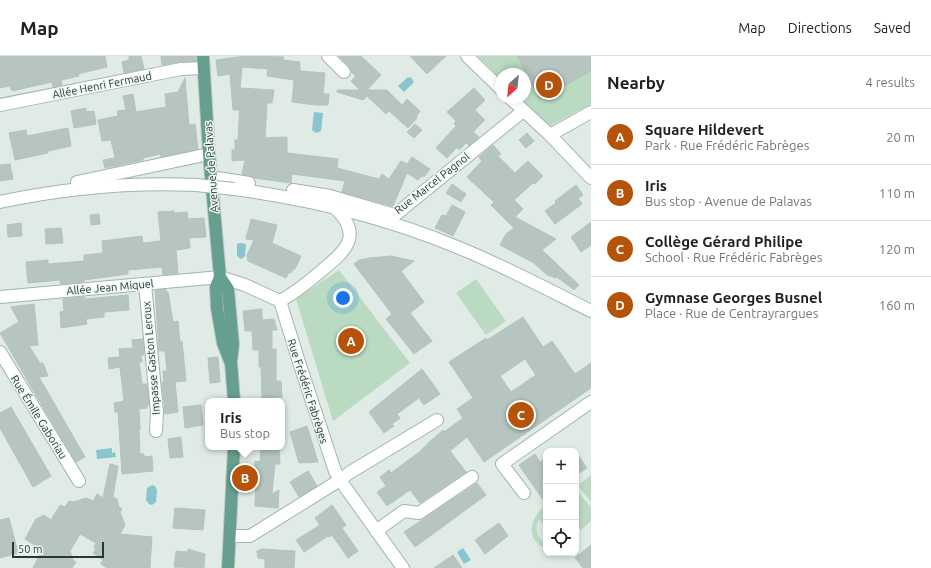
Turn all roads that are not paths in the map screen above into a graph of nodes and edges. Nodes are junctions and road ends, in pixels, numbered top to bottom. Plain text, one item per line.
1 (328, 56) edge
2 (466, 56) edge
3 (203, 62) edge
4 (344, 72) dead end
5 (495, 83) edge
6 (516, 104) edge
7 (0, 105) edge
8 (523, 111) junction
9 (591, 112) edge
10 (550, 135) junction
11 (209, 154) junction
12 (590, 174) edge
13 (211, 177) junction
14 (23, 197) junction
15 (0, 202) edge
16 (334, 207) junction
17 (220, 278) junction
18 (145, 284) junction
19 (0, 297) edge
20 (280, 301) junction
21 (591, 310) edge
22 (0, 352) edge
23 (234, 398) edge
24 (591, 402) edge
25 (437, 420) dead end
26 (156, 431) dead end
27 (234, 450) edge
28 (472, 477) dead end
29 (340, 480) junction
30 (79, 481) dead end
31 (524, 493) dead end
32 (376, 531) junction
33 (230, 536) junction
34 (228, 568) edge
35 (403, 568) edge

1 - 4 street
2 - 5 street
3 - 7 street, Allée Henri Fermaud
3 - 11 main road, Avenue de Palavas
6 - 8 street
8 - 10 street
8 - 13 street, Rue Marcel Pagnol
9 - 10 street
10 - 12 street
11 - 13 main road, Avenue de Palavas
11 - 14 street
13 - 17 main road, Avenue de Palavas
14 - 15 street
14 - 16 street, bridge
16 - 20 street
16 - 21 street
17 - 18 street, Allée Jean Miquel
17 - 20 street
17 - 23 main road, Avenue de Palavas
18 - 19 street, Allée Jean Miquel
18 - 26 street, Impasse Gaston Leroux
20 - 29 street, Rue Frédéric Fabrèges
22 - 30 street, Rue Émile Gaboriau
24 - 31 street
25 - 29 street
27 - 33 main road
28 - 32 street
29 - 32 street, Rue Frédéric Fabrèges
29 - 33 street
32 - 35 street, Rue Frédéric Fabrèges
33 - 34 main road

